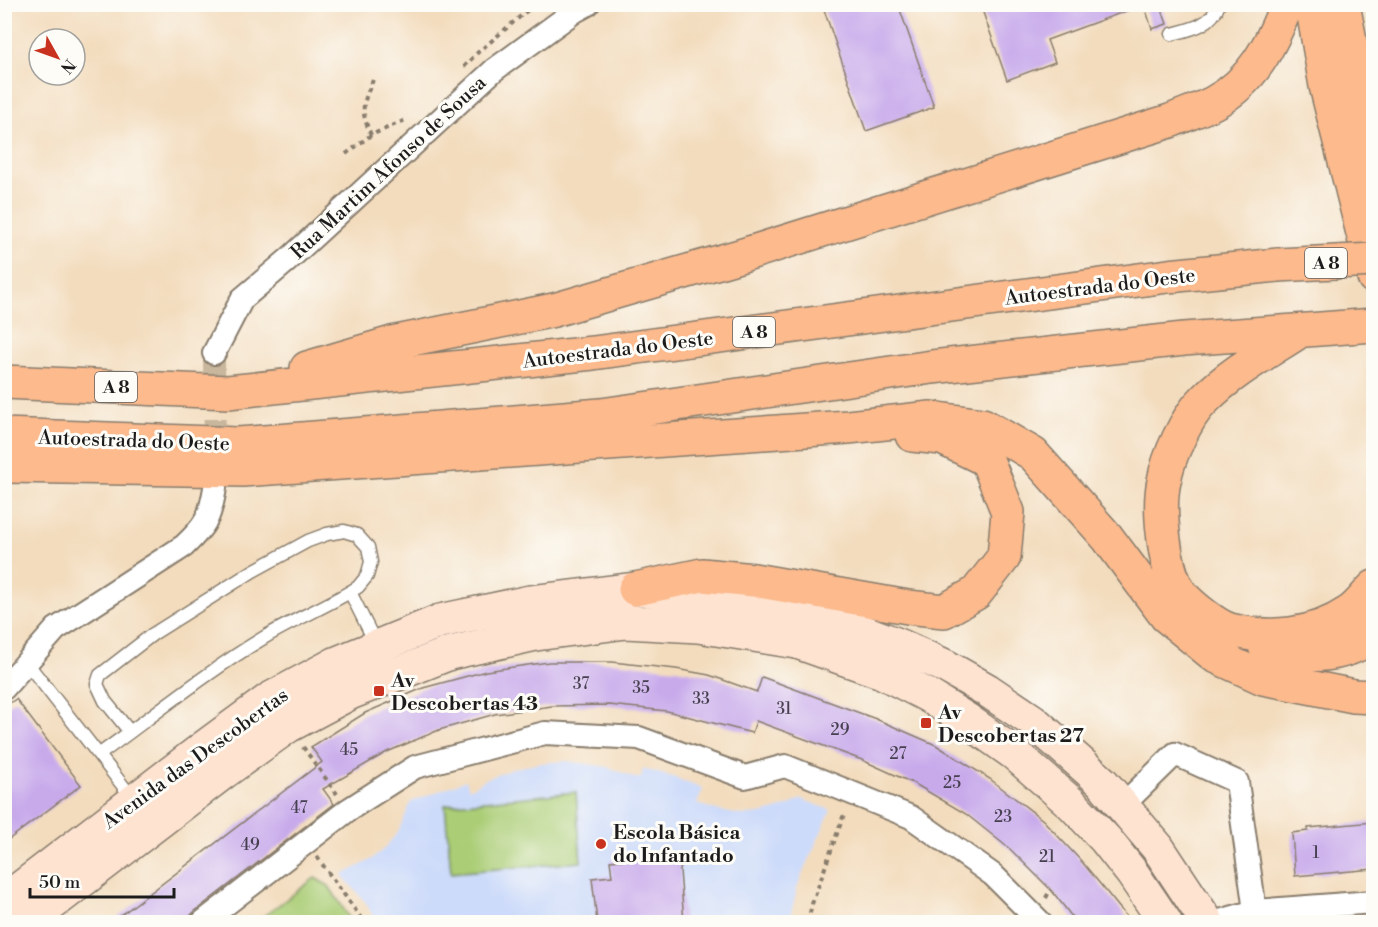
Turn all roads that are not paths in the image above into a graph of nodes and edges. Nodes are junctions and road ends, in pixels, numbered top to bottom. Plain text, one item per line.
1 (588, 4) edge
2 (1219, 4) edge
3 (1287, 4) edge
4 (1312, 4) edge
5 (1343, 4) edge
6 (1172, 34) dead end
7 (1374, 166) edge
8 (1374, 260) edge
9 (1374, 277) edge
10 (1374, 325) edge
11 (1302, 330) junction
12 (214, 353) tunnel mouth
13 (4, 382) edge
14 (228, 392) junction
15 (848, 427) junction
16 (4, 435) edge
17 (4, 466) edge
18 (215, 488) dead end
19 (1374, 587) edge
20 (635, 589) junction
21 (350, 592) junction
22 (1228, 629) junction
23 (1374, 634) edge
24 (377, 647) junction
25 (871, 651) junction
26 (27, 663) junction
27 (4, 688) edge
28 (1374, 697) edge
29 (130, 732) junction
30 (100, 754) junction
31 (134, 801) junction
32 (1123, 805) junction
33 (4, 901) edge
34 (1374, 907) edge
35 (1255, 911) junction
36 (1322, 914) edge
37 (28, 922) edge
38 (203, 922) edge
39 (1040, 922) edge
40 (1166, 922) edge
41 (1207, 922) edge
42 (1216, 922) edge

1 - 12 street, Rua Martim Afonso de Sousa
2 - 6 lane
3 - 14 main road
4 - 9 main road
5 - 7 main road
8 - 14 main road, Autoestrada do Oeste / A 8, bridge
10 - 11 main road, Autoestrada do Oeste
11 - 16 main road, Autoestrada do Oeste
11 - 22 main road
13 - 14 main road, Autoestrada do Oeste / A 8
15 - 17 main road
15 - 20 main road
15 - 28 main road
18 - 26 street
19 - 22 main road
20 - 24 main road, Avenida das Descobertas
20 - 25 main road, Avenida das Descobertas
21 - 24 lane
21 - 29 lane
21 - 29 lane
22 - 23 main road
24 - 31 main road, Avenida das Descobertas
25 - 32 main road, Avenida das Descobertas
25 - 37 main road, Avenida das Descobertas
25 - 40 main road, Avenida das Descobertas
26 - 27 street
26 - 30 lane
29 - 30 lane
30 - 31 lane
31 - 33 main road, Avenida das Descobertas
32 - 35 street
32 - 41 main road, Avenida das Descobertas
34 - 36 street
35 - 36 street
35 - 42 street
38 - 39 street

